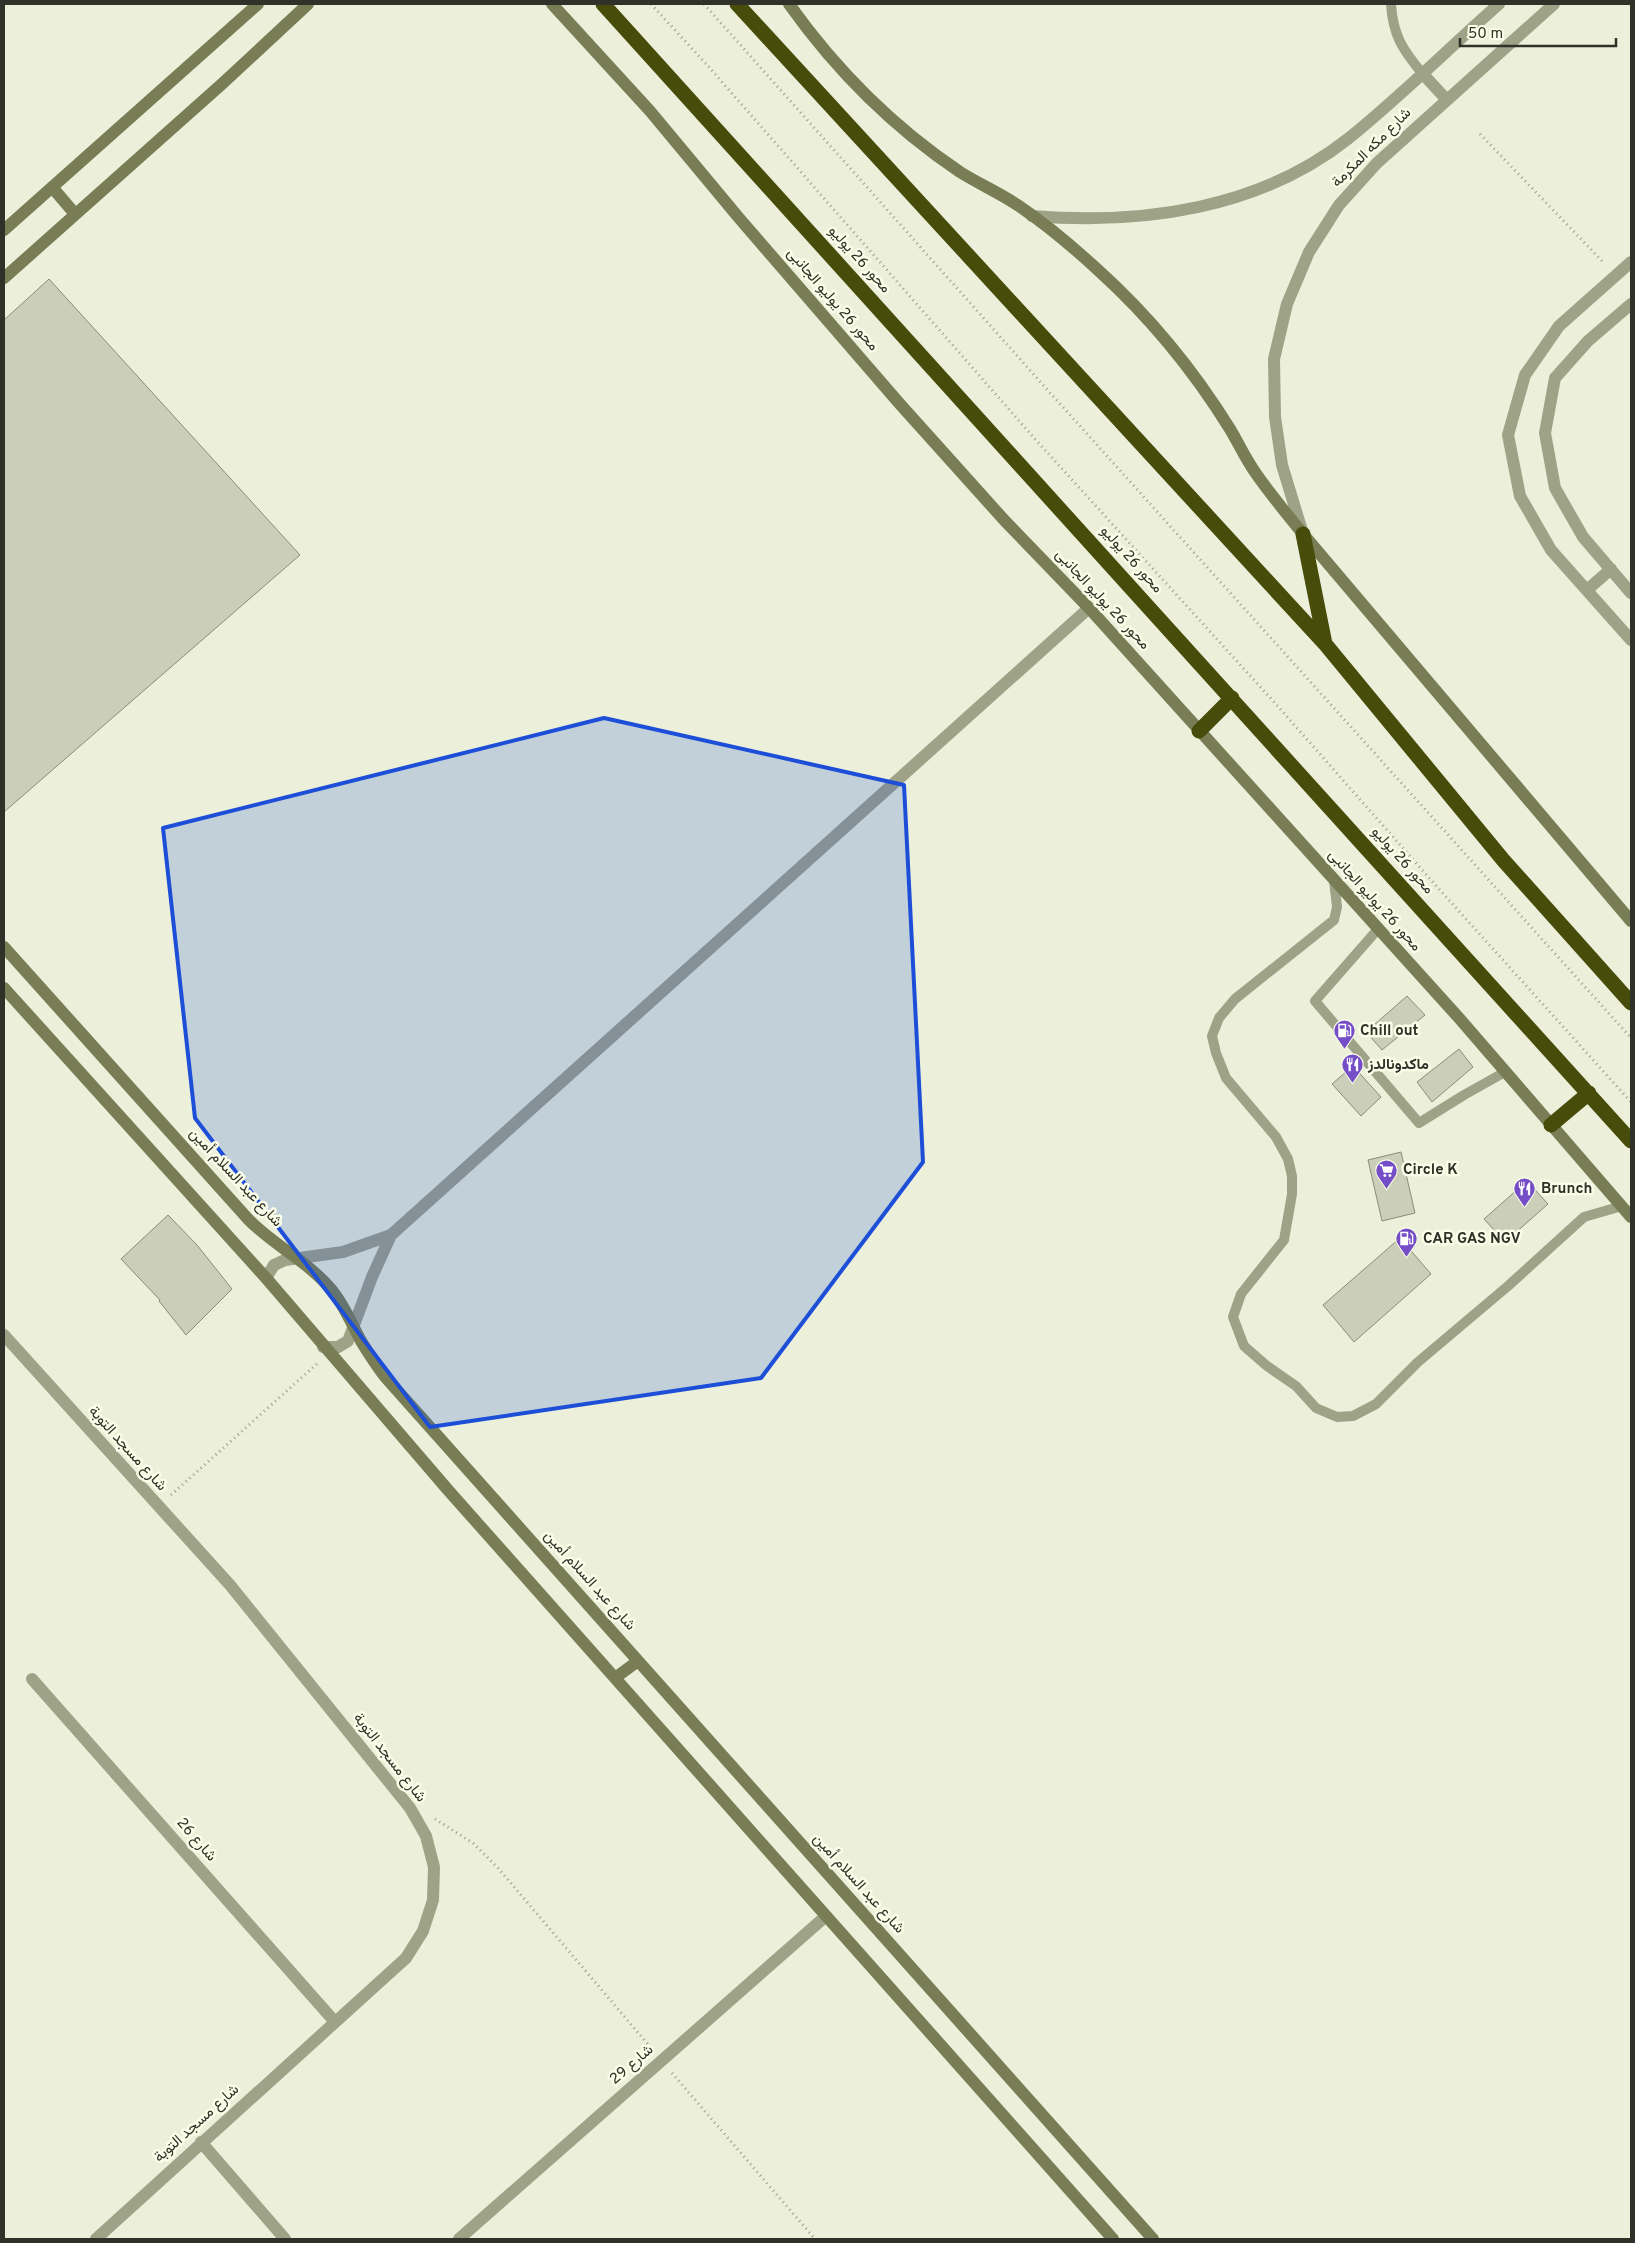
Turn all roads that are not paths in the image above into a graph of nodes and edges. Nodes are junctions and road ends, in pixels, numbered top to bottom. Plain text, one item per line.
1 (258, 4) edge
2 (308, 4) edge
3 (552, 4) edge
4 (603, 4) edge
5 (738, 4) edge
6 (789, 4) edge
7 (1392, 4) edge
8 (1499, 4) edge
9 (1554, 4) edge
10 (1422, 73) junction
11 (1446, 99) junction
12 (52, 187) junction
13 (75, 214) junction
14 (1032, 216) junction
15 (4, 230) edge
16 (1631, 262) edge
17 (4, 278) edge
18 (1631, 304) edge
19 (1303, 534) junction
20 (1611, 569) junction
21 (1587, 590) junction
22 (1631, 593) edge
23 (1089, 608) junction
24 (1631, 640) edge
25 (1326, 645) junction
26 (1232, 698) junction
27 (1199, 731) junction
28 (1334, 881) junction
29 (1631, 921) edge
30 (1378, 929) junction
31 (4, 947) edge
32 (4, 988) edge
33 (1631, 1003) edge
34 (1505, 1072) junction
35 (1589, 1093) junction
36 (1551, 1125) junction
37 (1631, 1141) edge
38 (1622, 1206) junction
39 (1631, 1217) edge
40 (391, 1235) junction
41 (301, 1259) junction
42 (266, 1278) junction
43 (354, 1325) junction
44 (4, 1335) edge
45 (326, 1350) junction
46 (638, 1662) junction
47 (616, 1678) junction
48 (32, 1679) dead end
49 (826, 1916) junction
50 (335, 2022) junction
51 (201, 2142) junction
52 (96, 2239) edge
53 (285, 2239) edge
54 (459, 2239) edge
55 (1113, 2239) edge
56 (1153, 2239) edge

1 - 12 street
2 - 13 street
3 - 23 street, محور 26 يوليو الجانبى
4 - 26 highway, محور 26 يوليو
5 - 25 highway
6 - 14 street
7 - 10 lane
8 - 10 street, شارع مكه المكرمة
9 - 11 street, شارع مكه المكرمة
10 - 11 street
10 - 14 street, شارع مكه المكرمة
11 - 19 street, شارع مكه المكرمة
12 - 13 street
12 - 15 street
13 - 17 street
14 - 19 street
16 - 21 street
18 - 20 street
19 - 25 highway
19 - 29 street
20 - 21 street
20 - 22 street
21 - 24 street
23 - 27 street, محور 26 يوليو الجانبى
23 - 40 street
25 - 33 highway
26 - 27 highway
26 - 35 highway, محور 26 يوليو
27 - 28 street, محور 26 يوليو الجانبى
28 - 30 street, محور 26 يوليو الجانبى
28 - 38 lane
30 - 34 street, محور 26 يوليو الجانبى
30 - 34 lane
31 - 41 street, شارع عبد السلام أمين
32 - 42 street
34 - 36 street, محور 26 يوليو الجانبى
35 - 36 highway
35 - 37 highway, محور 26 يوليو
36 - 38 street, محور 26 يوليو الجانبى
38 - 39 street, محور 26 يوليو الجانبى
40 - 41 street
40 - 43 street
41 - 42 street
41 - 43 street, شارع عبد السلام أمين
42 - 45 street
43 - 45 street
43 - 46 street, شارع عبد السلام أمين
44 - 50 street, شارع مسجد التوبة
45 - 47 street
46 - 47 street
46 - 56 street, شارع عبد السلام أمين
47 - 49 street
48 - 50 street, شارع 26
49 - 54 street, شارع 29
49 - 55 street
50 - 51 street, شارع مسجد التوبة
51 - 52 street, شارع مسجد التوبة
51 - 53 street

